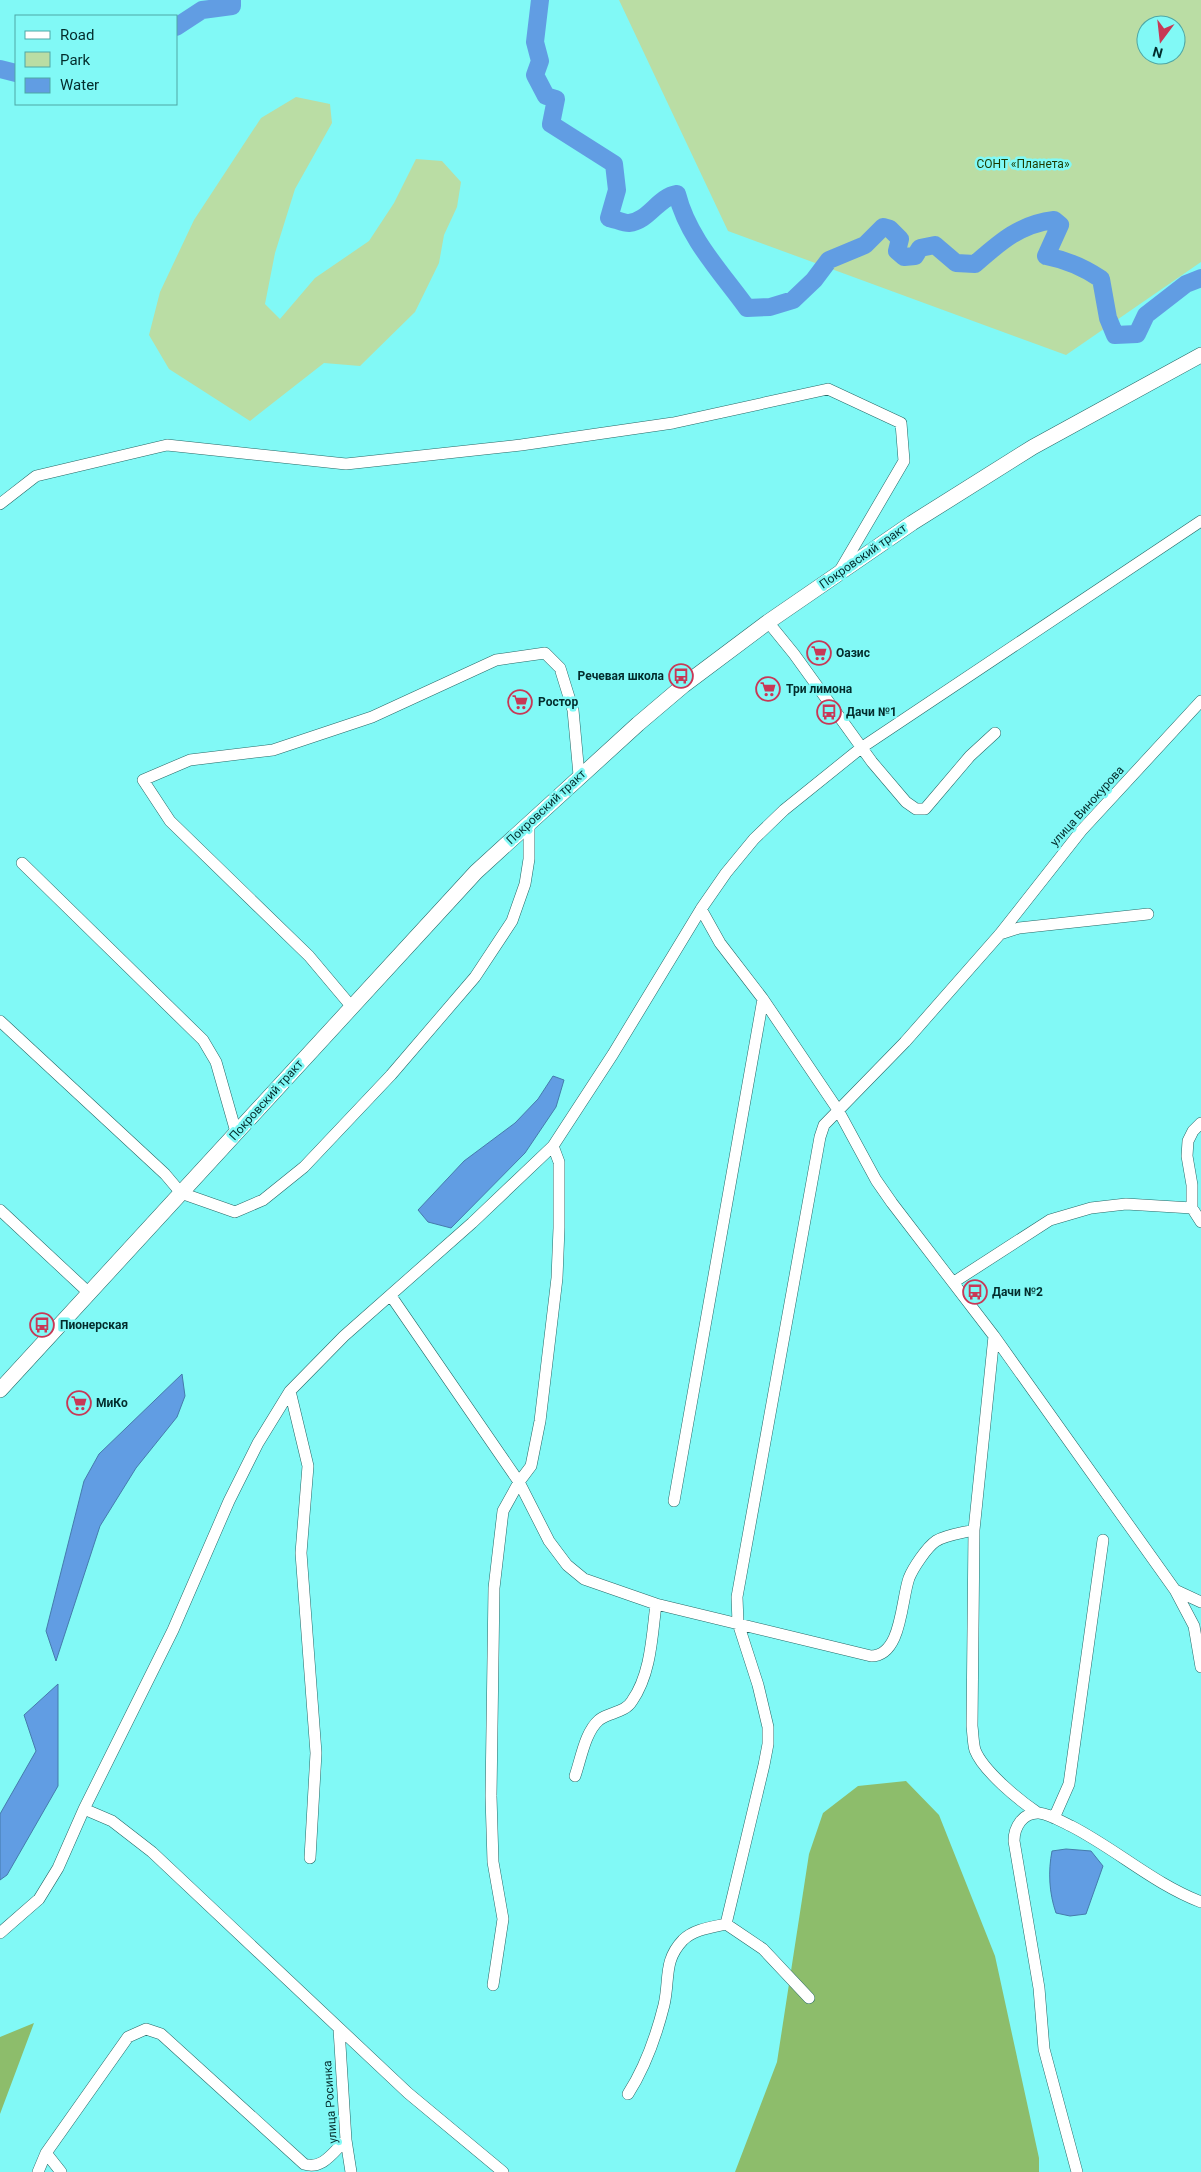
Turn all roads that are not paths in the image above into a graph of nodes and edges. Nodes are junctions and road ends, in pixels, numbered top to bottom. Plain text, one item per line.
1 (1201, 355) edge
2 (0, 504) edge
3 (1200, 524) edge
4 (838, 574) junction
5 (768, 622) junction
6 (1201, 702) edge
7 (995, 732) dead end
8 (861, 748) junction
9 (579, 775) junction
10 (529, 822) junction
11 (22, 863) dead end
12 (701, 909) junction
13 (1148, 914) dead end
14 (1000, 934) junction
15 (763, 999) junction
16 (351, 1006) junction
17 (0, 1021) edge
18 (838, 1110) junction
19 (1201, 1123) edge
20 (236, 1132) junction
21 (553, 1146) junction
22 (181, 1193) junction
23 (1192, 1208) junction
24 (0, 1210) edge
25 (1201, 1222) edge
26 (954, 1282) junction
27 (89, 1293) junction
28 (391, 1296) junction
29 (994, 1336) junction
30 (0, 1390) edge
31 (290, 1391) junction
32 (519, 1482) junction
33 (674, 1501) dead end
34 (974, 1530) junction
35 (1103, 1540) dead end
36 (1175, 1590) junction
37 (1201, 1602) edge
38 (656, 1604) junction
39 (738, 1623) junction
40 (1198, 1624) edge
41 (1201, 1667) edge
42 (575, 1776) dead end
43 (84, 1809) junction
44 (1038, 1813) junction
45 (1054, 1818) junction
46 (310, 1858) dead end
47 (1201, 1902) edge
48 (726, 1924) junction
49 (0, 1933) edge
50 (493, 1985) dead end
51 (809, 1998) dead end
52 (339, 2029) junction
53 (628, 2094) dead end
54 (346, 2140) junction
55 (46, 2153) junction
56 (38, 2172) edge
57 (61, 2172) edge
58 (351, 2172) edge
59 (503, 2172) edge
60 (1077, 2172) edge

1 - 4 main road, Покровский тракт
2 - 4 street
3 - 8 street
4 - 5 main road, Покровский тракт
5 - 8 street
5 - 9 main road, Покровский тракт
6 - 14 street, улица Винокурова
7 - 8 street
8 - 12 street
9 - 10 main road, Покровский тракт
9 - 16 street
10 - 16 main road, Покровский тракт
10 - 22 street
11 - 20 street
12 - 15 street
12 - 21 street
13 - 14 street
14 - 18 street, улица Винокурова
15 - 18 street
15 - 33 street
16 - 20 main road, Покровский тракт
17 - 22 street
18 - 26 street
18 - 39 street, улица Винокурова
19 - 23 street
20 - 22 main road, Покровский тракт
21 - 28 street
21 - 32 street
22 - 27 main road, Покровский тракт
23 - 25 street
23 - 26 street
24 - 27 street
26 - 29 street
27 - 30 main road, Покровский тракт
28 - 31 street
28 - 32 street
29 - 34 street
29 - 36 street
31 - 43 street
31 - 46 street
32 - 38 street
32 - 50 street
34 - 39 street
34 - 44 street
35 - 45 street
36 - 37 street
36 - 40 street
38 - 39 street
38 - 42 street
39 - 48 street, улица Винокурова
40 - 41 street
43 - 49 street
43 - 52 street
44 - 45 street
44 - 60 street
45 - 47 street
48 - 51 street
48 - 53 street
52 - 54 street, улица Росинка
52 - 59 street
54 - 55 street
54 - 58 street, улица Росинка
55 - 56 street
55 - 57 street

